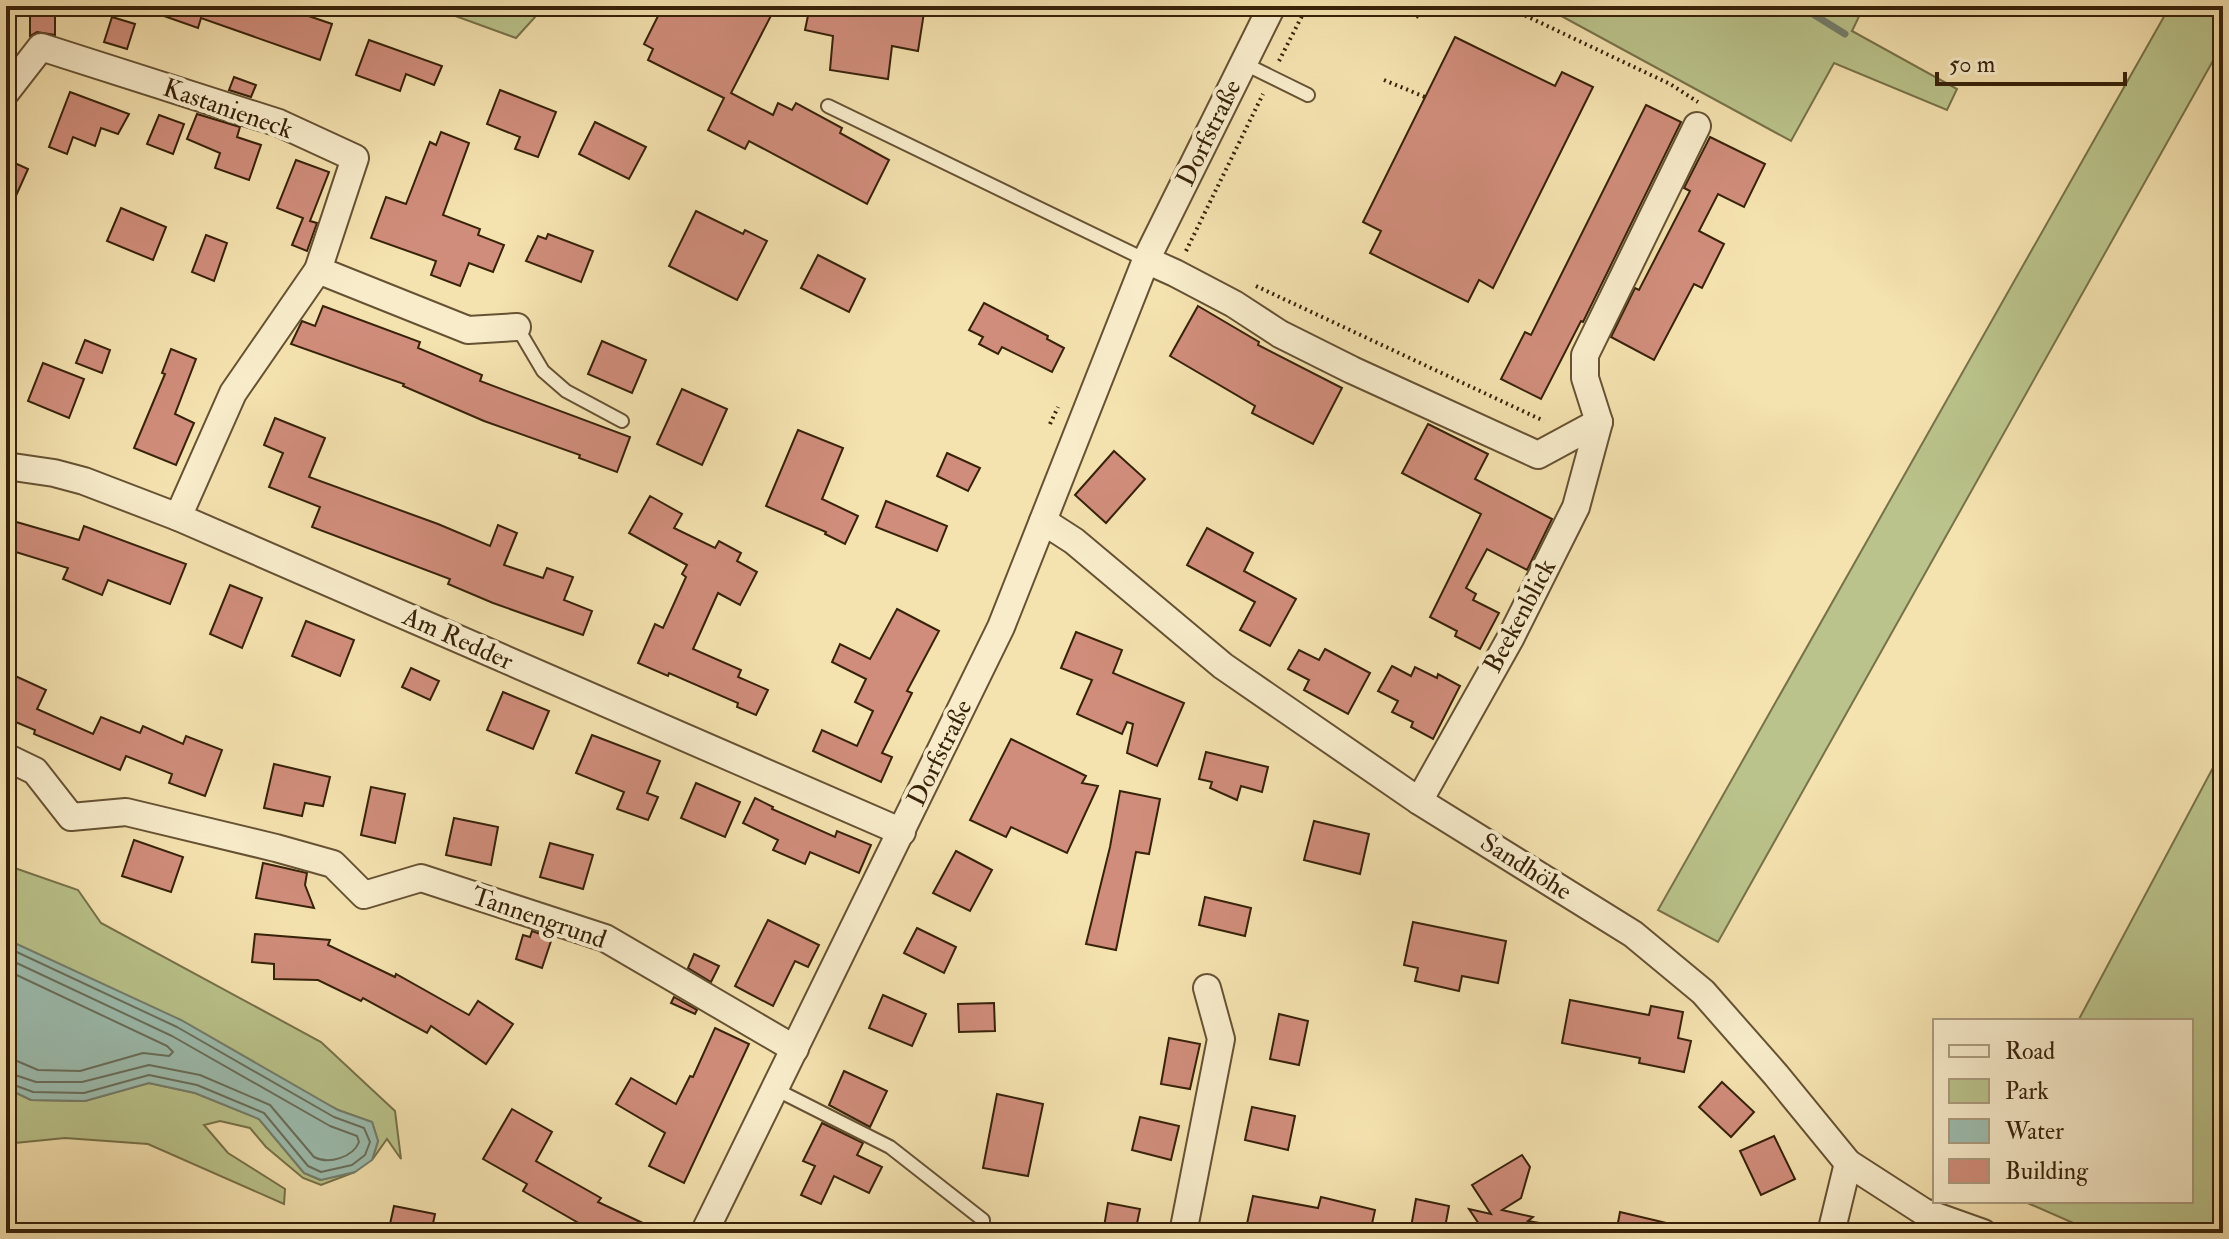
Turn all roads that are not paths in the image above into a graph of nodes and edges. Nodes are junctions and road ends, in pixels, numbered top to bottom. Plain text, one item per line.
1 (1272, 6) edge
2 (1243, 63) junction
3 (6, 92) edge
4 (1308, 95) dead end
5 (828, 106) dead end
6 (1697, 126) road end
7 (1146, 260) junction
8 (318, 270) junction
9 (517, 327) joint
10 (622, 421) dead end
11 (1599, 422) junction
12 (6, 466) edge
13 (178, 517) junction
14 (1043, 521) junction
15 (6, 757) edge
16 (1419, 801) junction
17 (902, 832) junction
18 (1207, 988) dead end
19 (795, 1049) junction
20 (775, 1089) junction
21 (1848, 1163) junction
22 (704, 1233) edge
23 (983, 1233) edge
24 (1183, 1233) edge
25 (1831, 1233) edge
26 (1983, 1233) edge

1 - 2 street, Dorfstraße
2 - 4 lane
2 - 7 street, Dorfstraße
3 - 8 street, Kastanieneck
5 - 7 lane
6 - 11 street
7 - 11 street
7 - 14 street, Dorfstraße
8 - 9 street
8 - 13 street, Kastanieneck
9 - 10 lane
11 - 16 street, Beekenblick
12 - 13 street, Am Redder
13 - 17 street, Am Redder
14 - 16 street, Sandhöhe
14 - 17 street, Dorfstraße
15 - 19 street, Tannengrund
16 - 21 street, Sandhöhe
17 - 19 street, Dorfstraße
18 - 24 street
19 - 20 street, Dorfstraße
20 - 22 street, Dorfstraße
20 - 23 lane
21 - 25 street
21 - 26 street, Sandhöhe

